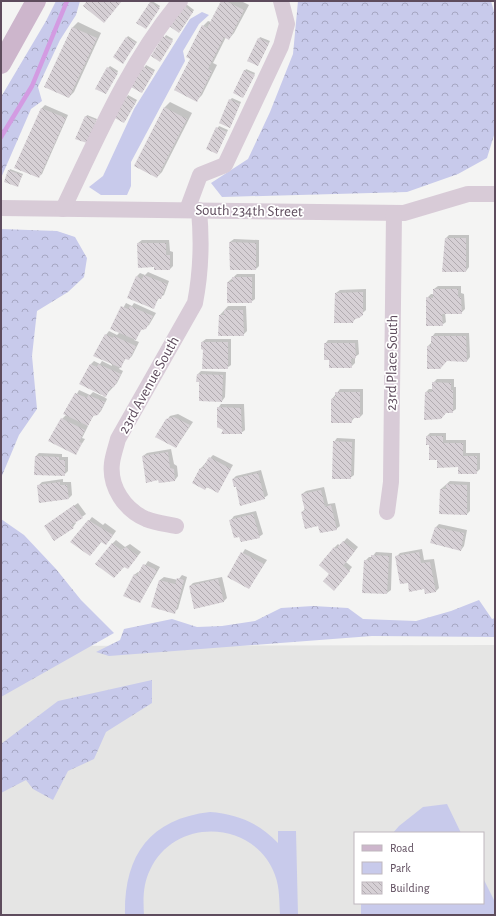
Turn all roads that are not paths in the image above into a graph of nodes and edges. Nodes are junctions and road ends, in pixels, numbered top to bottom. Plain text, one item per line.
1 (36, 1) edge
2 (180, 1) edge
3 (281, 1) edge
4 (1, 64) edge
5 (495, 194) edge
6 (1, 208) edge
7 (63, 209) junction
8 (193, 210) junction
9 (394, 214) junction
10 (387, 512) dead end
11 (176, 526) dead end

1 - 4 main road
2 - 7 street
3 - 8 street
5 - 9 street, South 234th Street
6 - 7 street, South 234th Street
7 - 8 street, South 234th Street
8 - 9 street, South 234th Street
8 - 11 street, 23rd Avenue South
9 - 10 street, 23rd Place South

